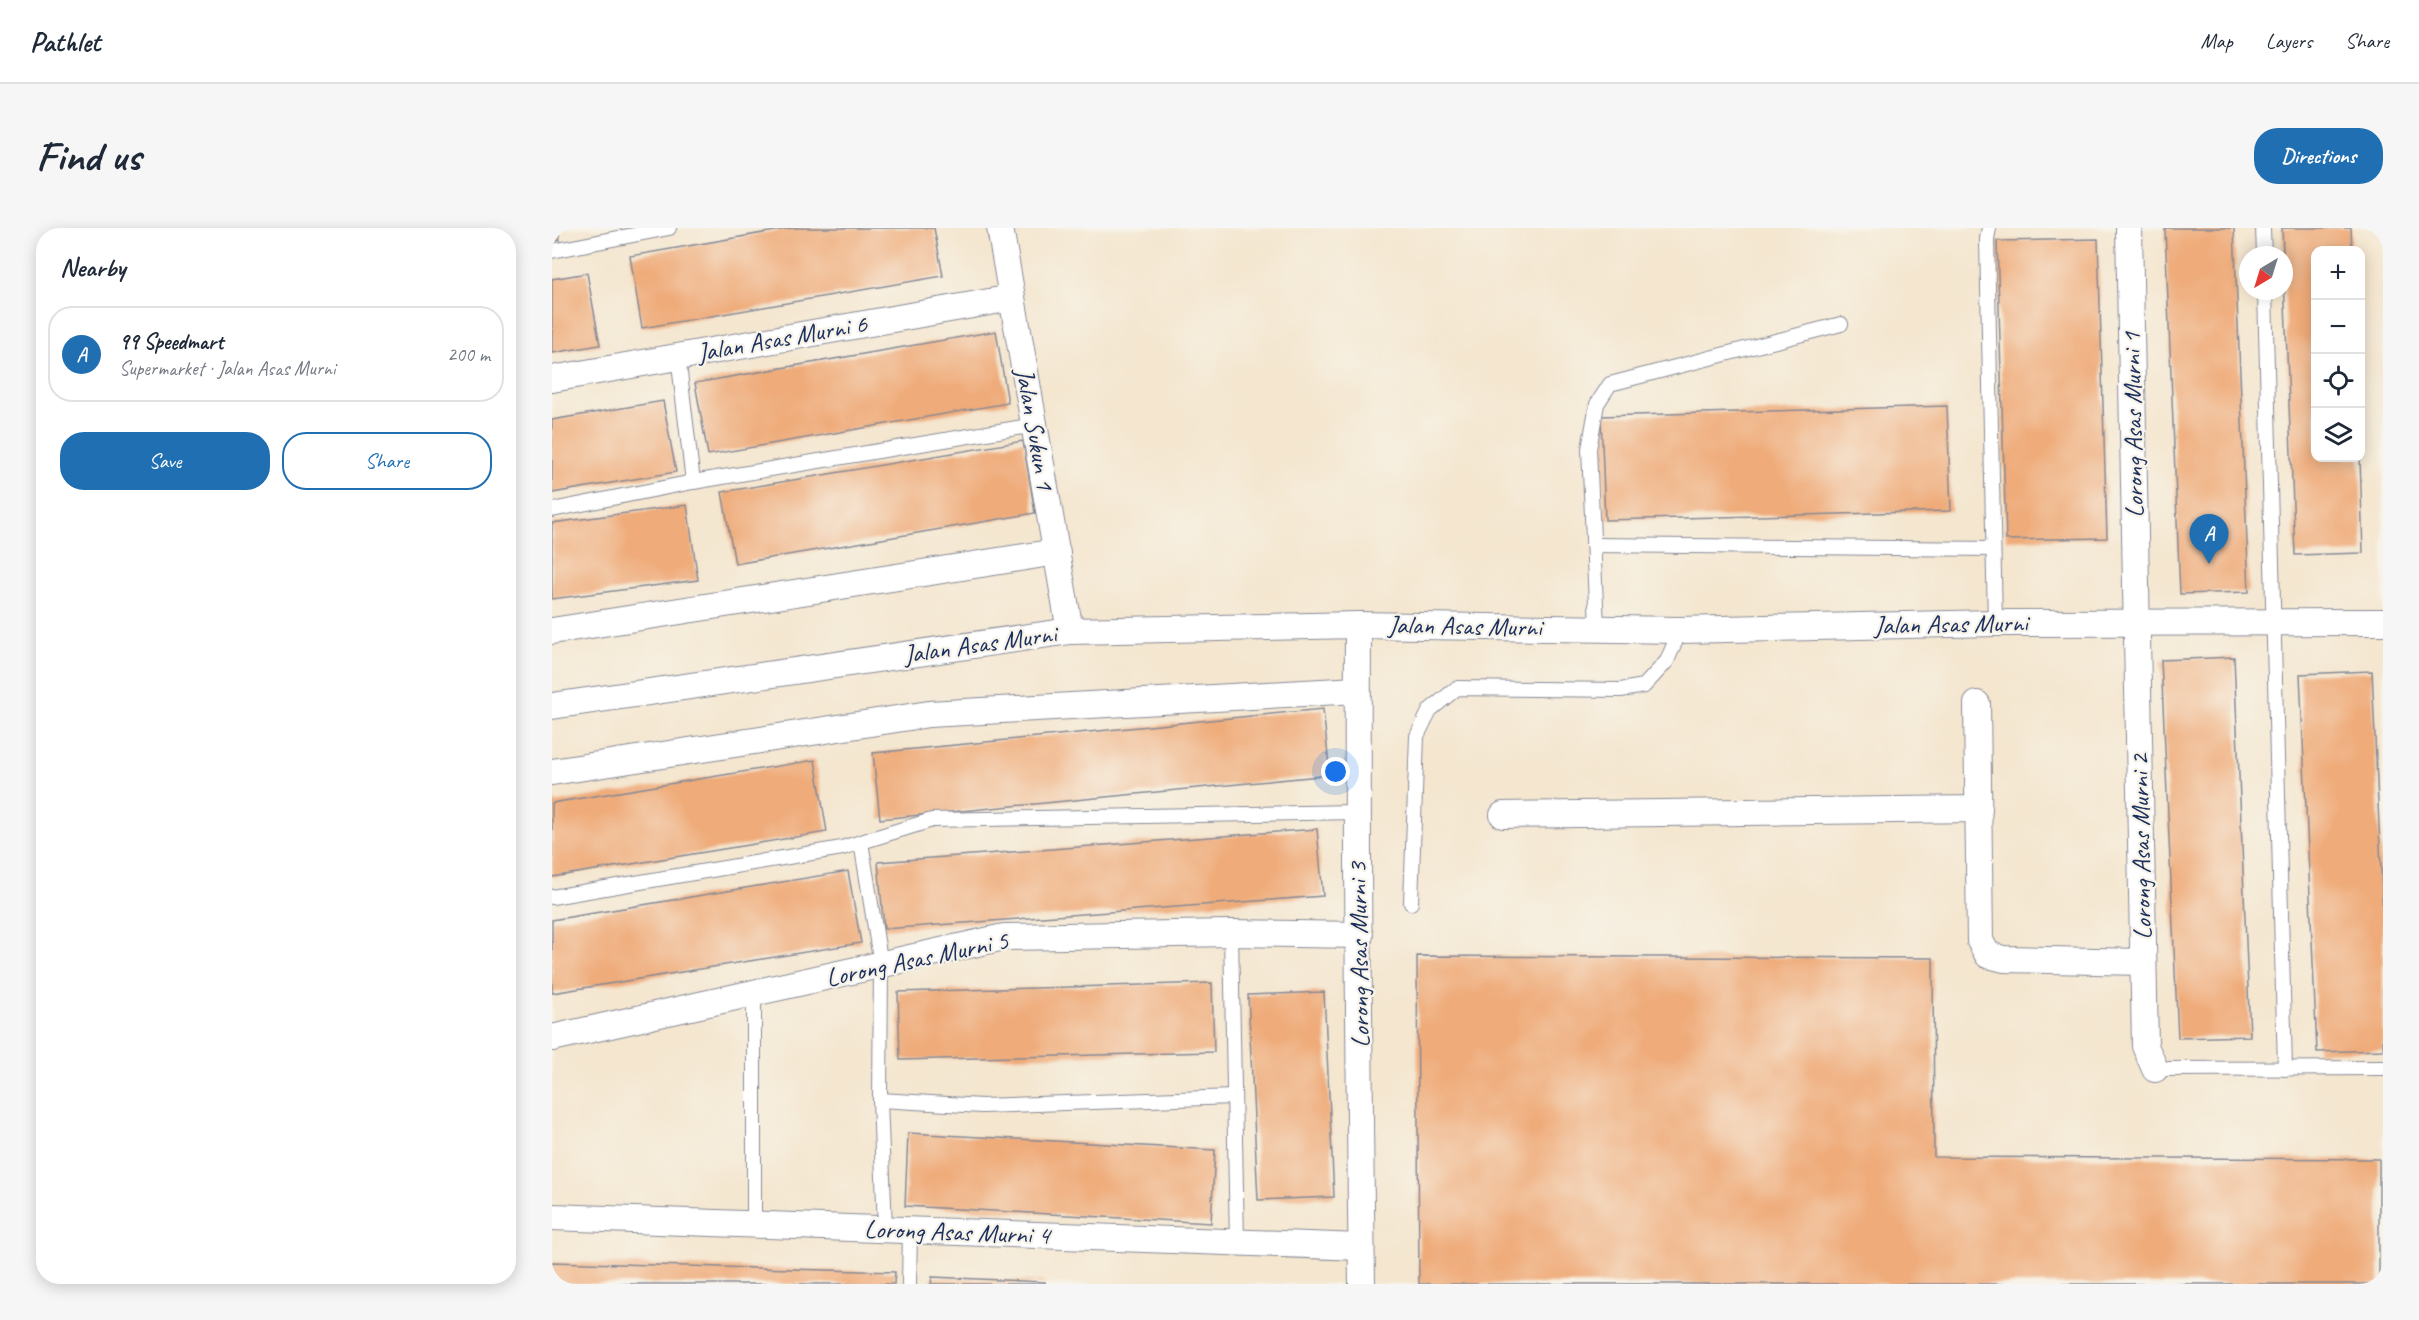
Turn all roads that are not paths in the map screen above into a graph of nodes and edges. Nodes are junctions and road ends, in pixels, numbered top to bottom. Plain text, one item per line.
1 (669, 228) edge
2 (1000, 228) edge
3 (1989, 228) edge
4 (2129, 228) edge
5 (2263, 228) edge
6 (2264, 246) edge
7 (552, 251) edge
8 (1012, 297) junction
9 (2265, 300) edge
10 (1841, 324) dead end
11 (678, 356) junction
12 (552, 379) edge
13 (1035, 425) junction
14 (693, 482) junction
15 (552, 510) edge
16 (1593, 545) junction
17 (1993, 549) junction
18 (1057, 552) junction
19 (2272, 621) junction
20 (2136, 622) junction
21 (2383, 622) edge
22 (1995, 623) junction
23 (1358, 625) junction
24 (1597, 627) junction
25 (1680, 630) junction
26 (552, 631) edge
27 (1071, 631) junction
28 (1357, 690) junction
29 (1977, 704) dead end
30 (552, 706) edge
31 (552, 772) edge
32 (1978, 809) junction
33 (1356, 812) junction
34 (1503, 816) dead end
35 (861, 842) junction
36 (552, 897) edge
37 (1411, 903) dead end
38 (1231, 933) junction
39 (1360, 935) junction
40 (2143, 962) junction
41 (881, 965) junction
42 (754, 994) junction
43 (552, 1038) edge
44 (2383, 1068) edge
45 (2155, 1069) joint
46 (2285, 1069) junction
47 (1234, 1097) junction
48 (880, 1100) junction
49 (552, 1218) edge
50 (754, 1225) junction
51 (898, 1230) junction
52 (1237, 1242) junction
53 (1361, 1247) junction
54 (909, 1284) edge
55 (1362, 1284) edge

1 - 7 lane
2 - 8 street, Jalan Sukun 1
3 - 17 lane
4 - 20 street, Lorong Asas Murni 1
5 - 6 lane
8 - 11 street, Jalan Asas Murni 6
8 - 13 street, Jalan Sukun 1
9 - 19 lane
10 - 16 lane
11 - 12 street, Jalan Asas Murni 6
11 - 14 lane
13 - 14 lane
13 - 18 street, Jalan Sukun 1
14 - 15 lane
16 - 17 lane
16 - 24 lane
17 - 22 lane
18 - 26 street
18 - 27 street, Jalan Sukun 1
19 - 20 street, Jalan Asas Murni
19 - 21 street, Jalan Asas Murni
19 - 46 lane
20 - 22 street, Jalan Asas Murni
20 - 40 street, Lorong Asas Murni 2
22 - 25 street, Jalan Asas Murni
23 - 24 street, Jalan Asas Murni
23 - 27 street, Jalan Asas Murni
23 - 28 street, Lorong Asas Murni 3
24 - 25 street, Jalan Asas Murni
25 - 37 lane
27 - 30 street, Jalan Asas Murni
28 - 31 street
28 - 33 street, Lorong Asas Murni 3
29 - 32 street
32 - 34 street
32 - 40 street
33 - 35 lane
33 - 39 street, Lorong Asas Murni 3
35 - 36 lane
35 - 41 lane
38 - 39 street, Lorong Asas Murni 5
38 - 41 street, Lorong Asas Murni 5
38 - 47 lane
39 - 53 street, Lorong Asas Murni 3
40 - 45 street, Lorong Asas Murni 2
41 - 42 street, Lorong Asas Murni 5
41 - 48 lane
42 - 43 street, Lorong Asas Murni 5
42 - 50 lane
44 - 46 lane
45 - 46 lane
47 - 48 lane
47 - 52 lane
48 - 51 lane
49 - 50 street, Lorong Asas Murni 4
50 - 51 street, Lorong Asas Murni 4
51 - 52 street, Lorong Asas Murni 4
51 - 54 lane
52 - 53 street, Lorong Asas Murni 4
53 - 55 street, Lorong Asas Murni 3

